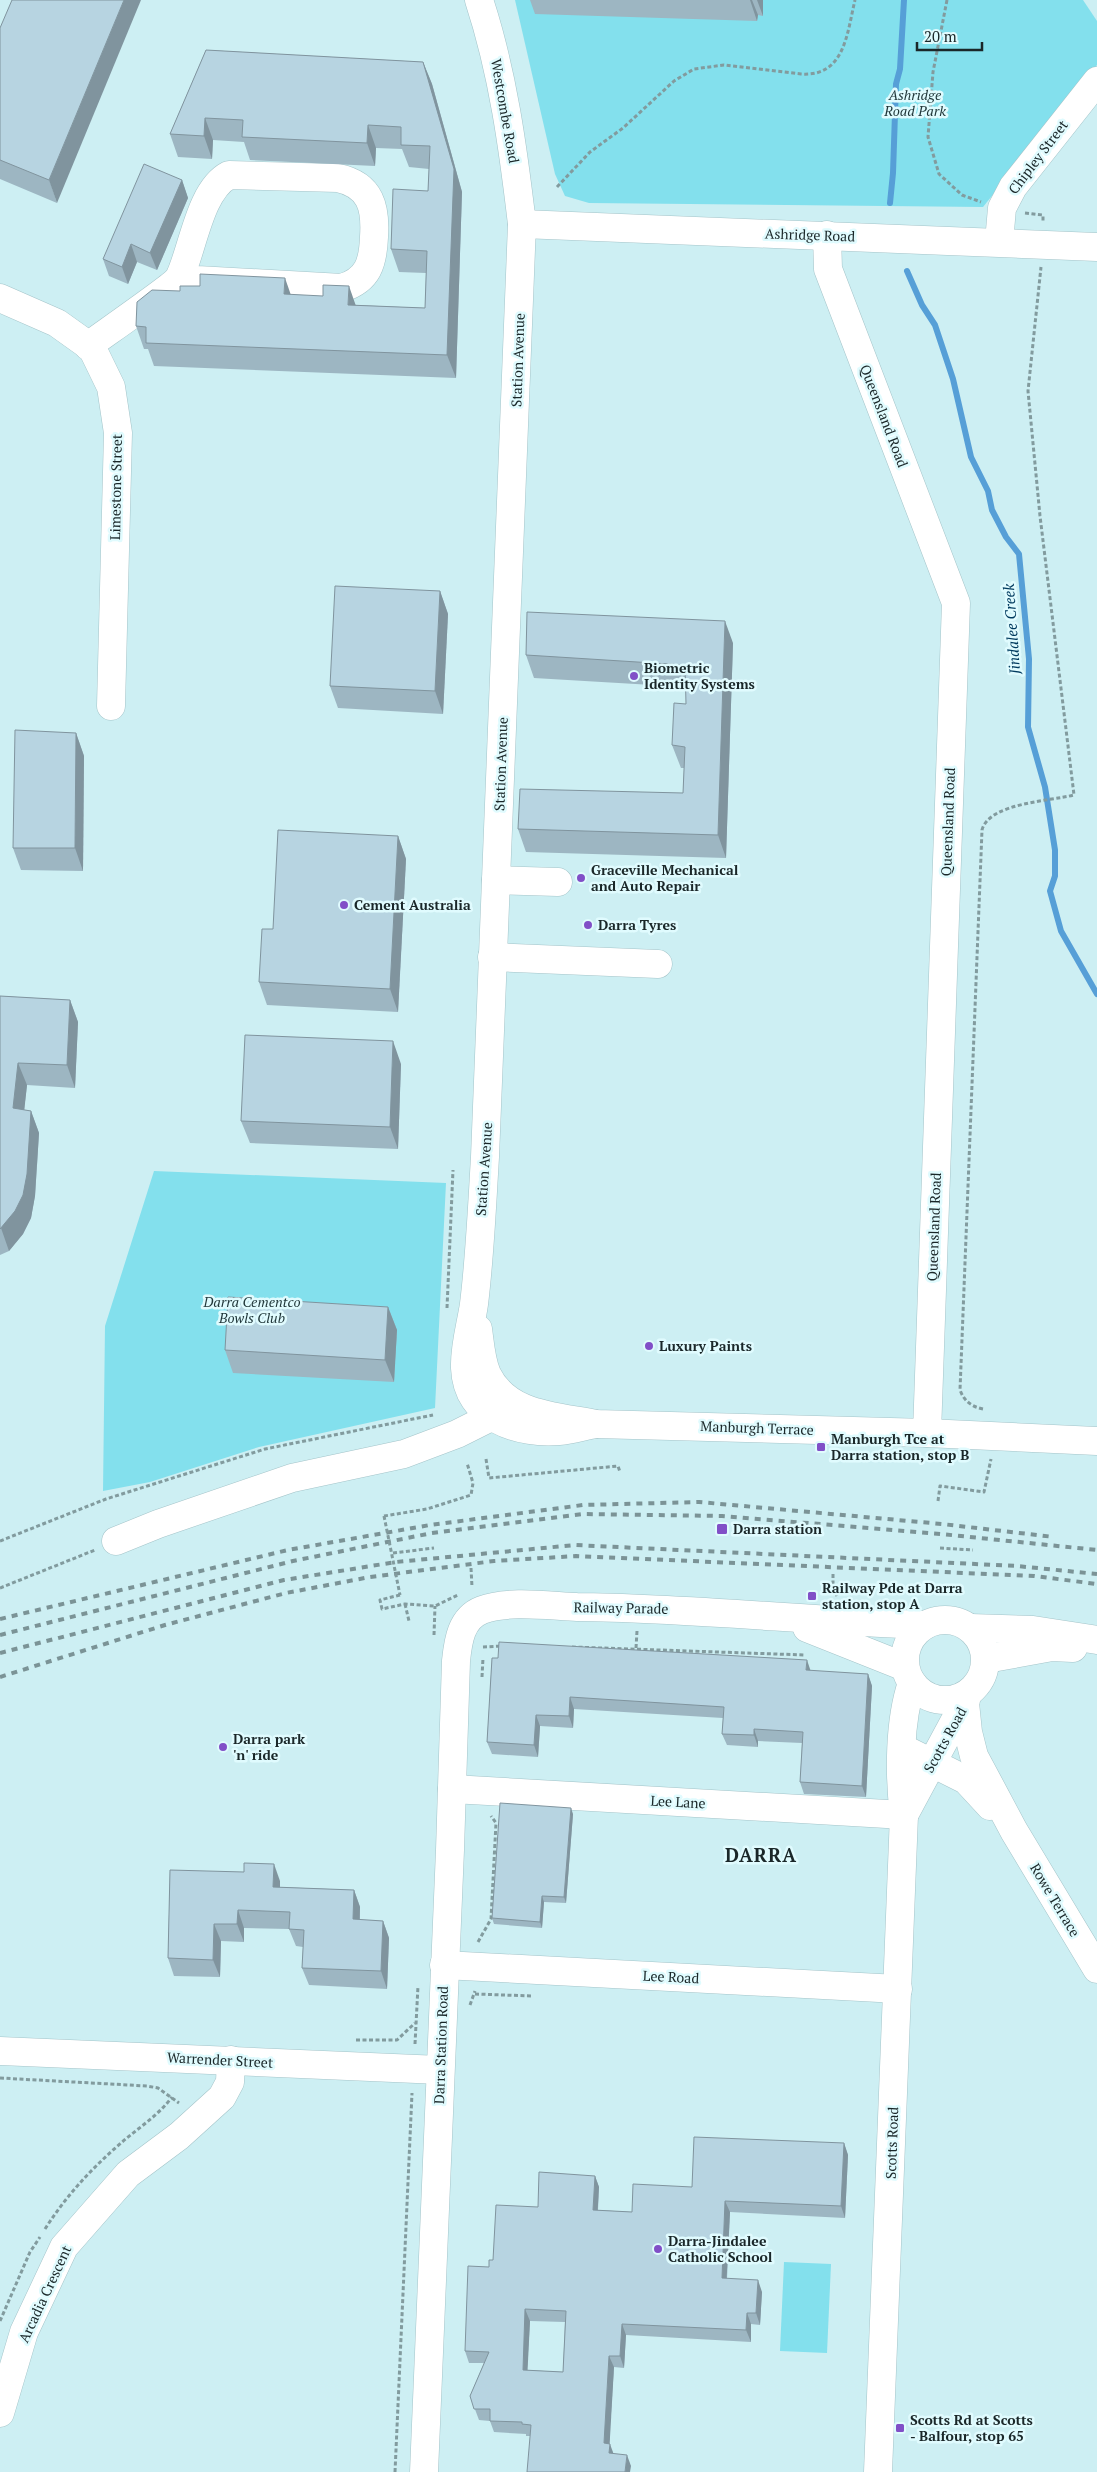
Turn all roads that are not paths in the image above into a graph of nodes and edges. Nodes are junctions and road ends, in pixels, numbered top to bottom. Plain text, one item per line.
1 (479, 0) edge
2 (1097, 81) edge
3 (522, 224) junction
4 (827, 236) junction
5 (999, 242) junction
6 (1097, 247) edge
7 (179, 279) junction
8 (0, 298) edge
9 (88, 346) junction
10 (111, 706) dead end
11 (496, 880) junction
12 (558, 882) dead end
13 (492, 957) junction
14 (658, 964) dead end
15 (504, 1415) junction
16 (927, 1433) junction
17 (1097, 1441) edge
18 (116, 1541) road end
19 (778, 1617) junction
20 (468, 1621) joint
21 (925, 1625) junction
22 (970, 1628) junction
23 (1097, 1640) edge
24 (1097, 1649) edge
25 (986, 1659) junction
26 (909, 1675) junction
27 (968, 1698) junction
28 (902, 1748) junction
29 (932, 1762) junction
30 (452, 1789) junction
31 (904, 1815) junction
32 (1014, 1831) junction
33 (444, 1965) junction
34 (1097, 1969) edge
35 (898, 1989) junction
36 (0, 2051) edge
37 (231, 2060) junction
38 (440, 2070) junction
39 (0, 2413) edge
40 (424, 2472) edge
41 (878, 2472) edge

1 - 3 street, Westcombe Road
2 - 5 street, Chipley Street
3 - 4 street, Ashridge Road
3 - 11 street, Station Avenue
4 - 5 street, Ashridge Road
4 - 16 street, Queensland Road
5 - 6 street, Ashridge Road
7 - 7 street
7 - 9 street
8 - 9 street, Limestone Street
9 - 10 street, Limestone Street
11 - 12 street
11 - 13 street, Station Avenue
13 - 14 street
13 - 15 street, Station Avenue
15 - 16 street, Manburgh Terrace
15 - 18 street
16 - 17 street, Manburgh Terrace
19 - 20 street, Railway Parade
19 - 21 street, Railway Parade
19 - 26 street, Railway Parade
20 - 30 street, Darra Station Road
21 - 22 street
21 - 26 street
22 - 23 street
22 - 25 street
24 - 25 street
25 - 27 street
26 - 27 street
26 - 28 street, Scotts Road
27 - 29 street, Scotts Road
27 - 32 street, Rowe Terrace
28 - 29 street, Rowe Terrace
28 - 31 street, Scotts Road
29 - 31 street, Scotts Road
29 - 32 street, Rowe Terrace
30 - 31 street, Lee Lane
30 - 33 street, Darra Station Road
31 - 35 street, Scotts Road
32 - 34 street, Rowe Terrace
33 - 35 street, Lee Road
33 - 38 street, Darra Station Road
35 - 41 street, Scotts Road
36 - 37 street, Warrender Street
37 - 38 street, Warrender Street
37 - 39 street, Arcadia Crescent
38 - 40 street, Darra Station Road

